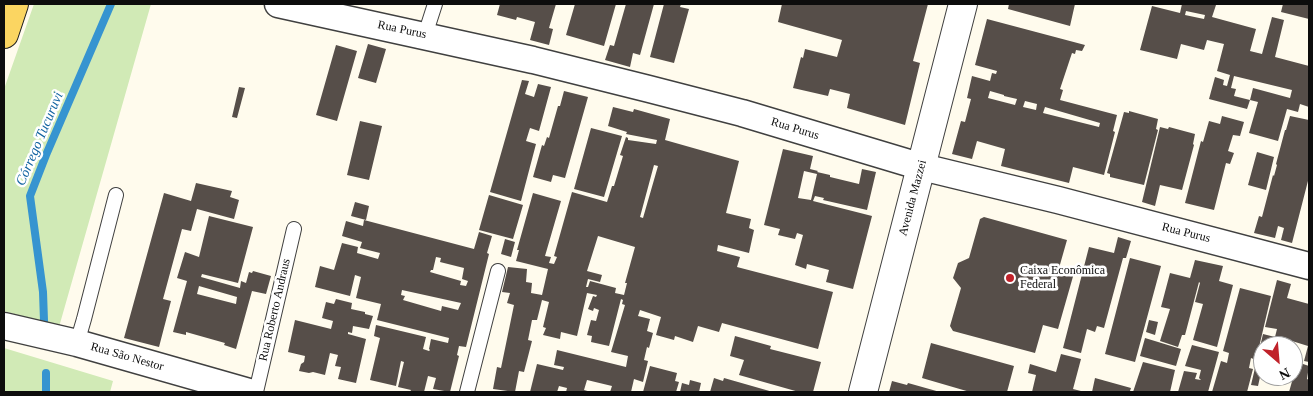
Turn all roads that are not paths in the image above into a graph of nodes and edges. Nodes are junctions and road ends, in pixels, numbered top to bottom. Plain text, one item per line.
1 (14, 4) edge
2 (278, 4) edge
3 (435, 4) edge
4 (963, 4) edge
5 (4, 34) edge
6 (425, 35) junction
7 (922, 167) junction
8 (116, 195) dead end
9 (294, 228) dead end
10 (1309, 266) edge
11 (498, 271) dead end
12 (4, 326) edge
13 (76, 343) junction
14 (249, 392) edge
15 (256, 392) edge
16 (467, 392) edge
17 (863, 392) edge

1 - 5 main road
2 - 6 street, Rua Purus
3 - 6 lane
4 - 7 street, Avenida Mazzei
6 - 7 street, Rua Purus
7 - 10 street, Rua Purus
7 - 17 street, Avenida Mazzei
8 - 13 lane
9 - 15 lane, Rua Roberto Andraus
11 - 16 lane
12 - 13 street, Rua São Nestor
13 - 14 street, Rua São Nestor

